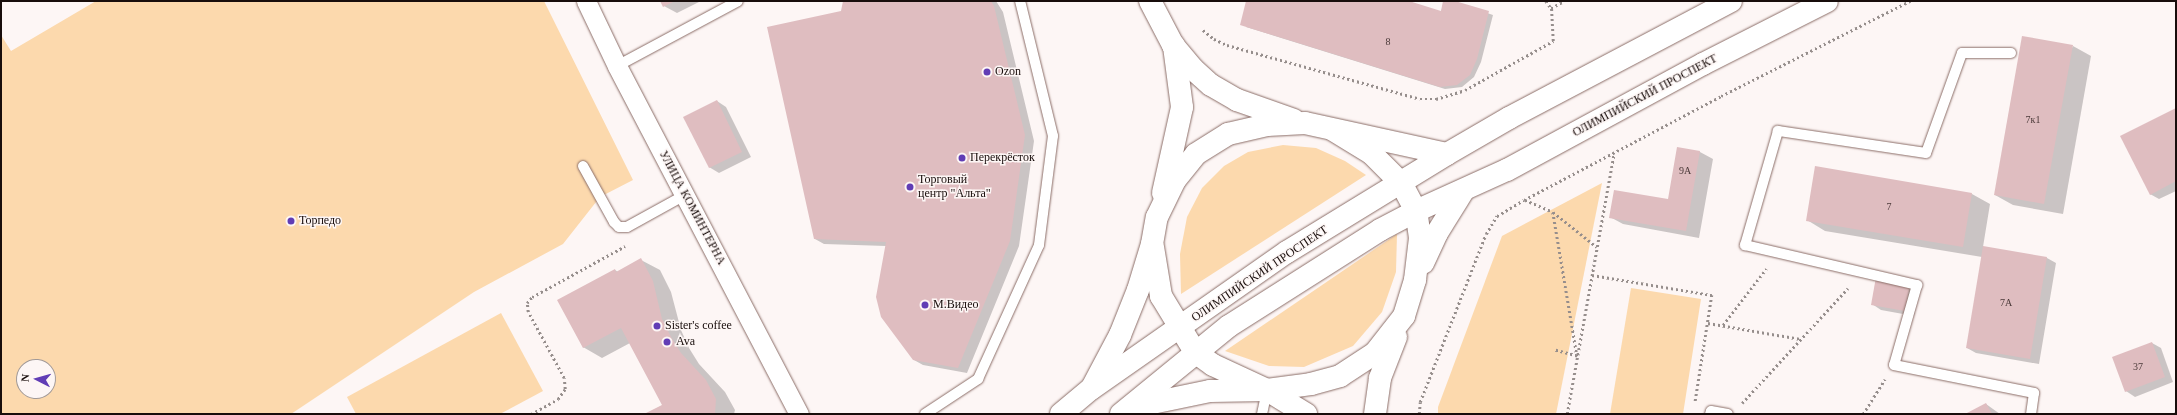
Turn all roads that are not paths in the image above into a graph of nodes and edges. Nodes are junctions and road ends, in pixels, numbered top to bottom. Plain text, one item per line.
1 (586, 1) edge
2 (738, 1) edge
3 (1020, 1) edge
4 (1150, 1) edge
5 (1731, 1) edge
6 (1827, 1) edge
7 (1173, 45) junction
8 (2011, 53) dead end
9 (617, 66) junction
10 (1305, 123) junction
11 (1333, 130) junction
12 (1447, 154) junction
13 (583, 166) dead end
14 (1401, 183) junction
15 (1463, 192) junction
16 (685, 195) junction
17 (1416, 211) junction
18 (1157, 217) junction
19 (1152, 244) junction
20 (1415, 280) junction
21 (1404, 316) junction
22 (1180, 328) junction
23 (1195, 352) junction
24 (1091, 389) junction
25 (1267, 390) junction
26 (800, 414) edge
27 (925, 414) edge
28 (1061, 414) edge
29 (1121, 414) edge
30 (1262, 414) edge
31 (1306, 414) edge
32 (1375, 414) edge
33 (1710, 414) edge
34 (1728, 414) edge
35 (2031, 414) edge

1 - 9 street, УЛИЦА КОМИНТЕРНА
2 - 9 lane
3 - 27 lane
4 - 7 street
5 - 12 street, ОЛИМПИЙСКИЙ ПРОСПЕКТ
6 - 15 street, ОЛИМПИЙСКИЙ ПРОСПЕКТ
7 - 10 street
7 - 18 street
8 - 35 lane
9 - 16 street, УЛИЦА КОМИНТЕРНА
10 - 11 street, ОЛИМПИЙСКИЙ ПРОСПЕКТ
10 - 18 street, ОЛИМПИЙСКИЙ ПРОСПЕКТ
11 - 12 street, ОЛИМПИЙСКИЙ ПРОСПЕКТ
11 - 14 street, ОЛИМПИЙСКИЙ ПРОСПЕКТ
12 - 14 street, ОЛИМПИЙСКИЙ ПРОСПЕКТ
13 - 16 lane
14 - 17 street, ОЛИМПИЙСКИЙ ПРОСПЕКТ
14 - 22 street, ОЛИМПИЙСКИЙ ПРОСПЕКТ
15 - 17 street, ОЛИМПИЙСКИЙ ПРОСПЕКТ
15 - 20 street, ОЛИМПИЙСКИЙ ПРОСПЕКТ
16 - 26 street, УЛИЦА КОМИНТЕРНА
17 - 20 street, ОЛИМПИЙСКИЙ ПРОСПЕКТ
17 - 23 street, ОЛИМПИЙСКИЙ ПРОСПЕКТ
18 - 19 street, ОЛИМПИЙСКИЙ ПРОСПЕКТ
19 - 22 street, ОЛИМПИЙСКИЙ ПРОСПЕКТ
19 - 24 street, ОЛИМПИЙСКИЙ ПРОСПЕКТ
20 - 21 street, ОЛИМПИЙСКИЙ ПРОСПЕКТ
21 - 25 street, ОЛИМПИЙСКИЙ ПРОСПЕКТ
21 - 32 street
22 - 23 street, ОЛИМПИЙСКИЙ ПРОСПЕКТ
22 - 24 street, ОЛИМПИЙСКИЙ ПРОСПЕКТ
23 - 25 street, ОЛИМПИЙСКИЙ ПРОСПЕКТ
23 - 29 street, ОЛИМПИЙСКИЙ ПРОСПЕКТ
24 - 28 street, ОЛИМПИЙСКИЙ ПРОСПЕКТ
25 - 29 street, ОЛИМПИЙСКИЙ ПРОСПЕКТ
25 - 30 lane
25 - 31 street
33 - 34 lane

